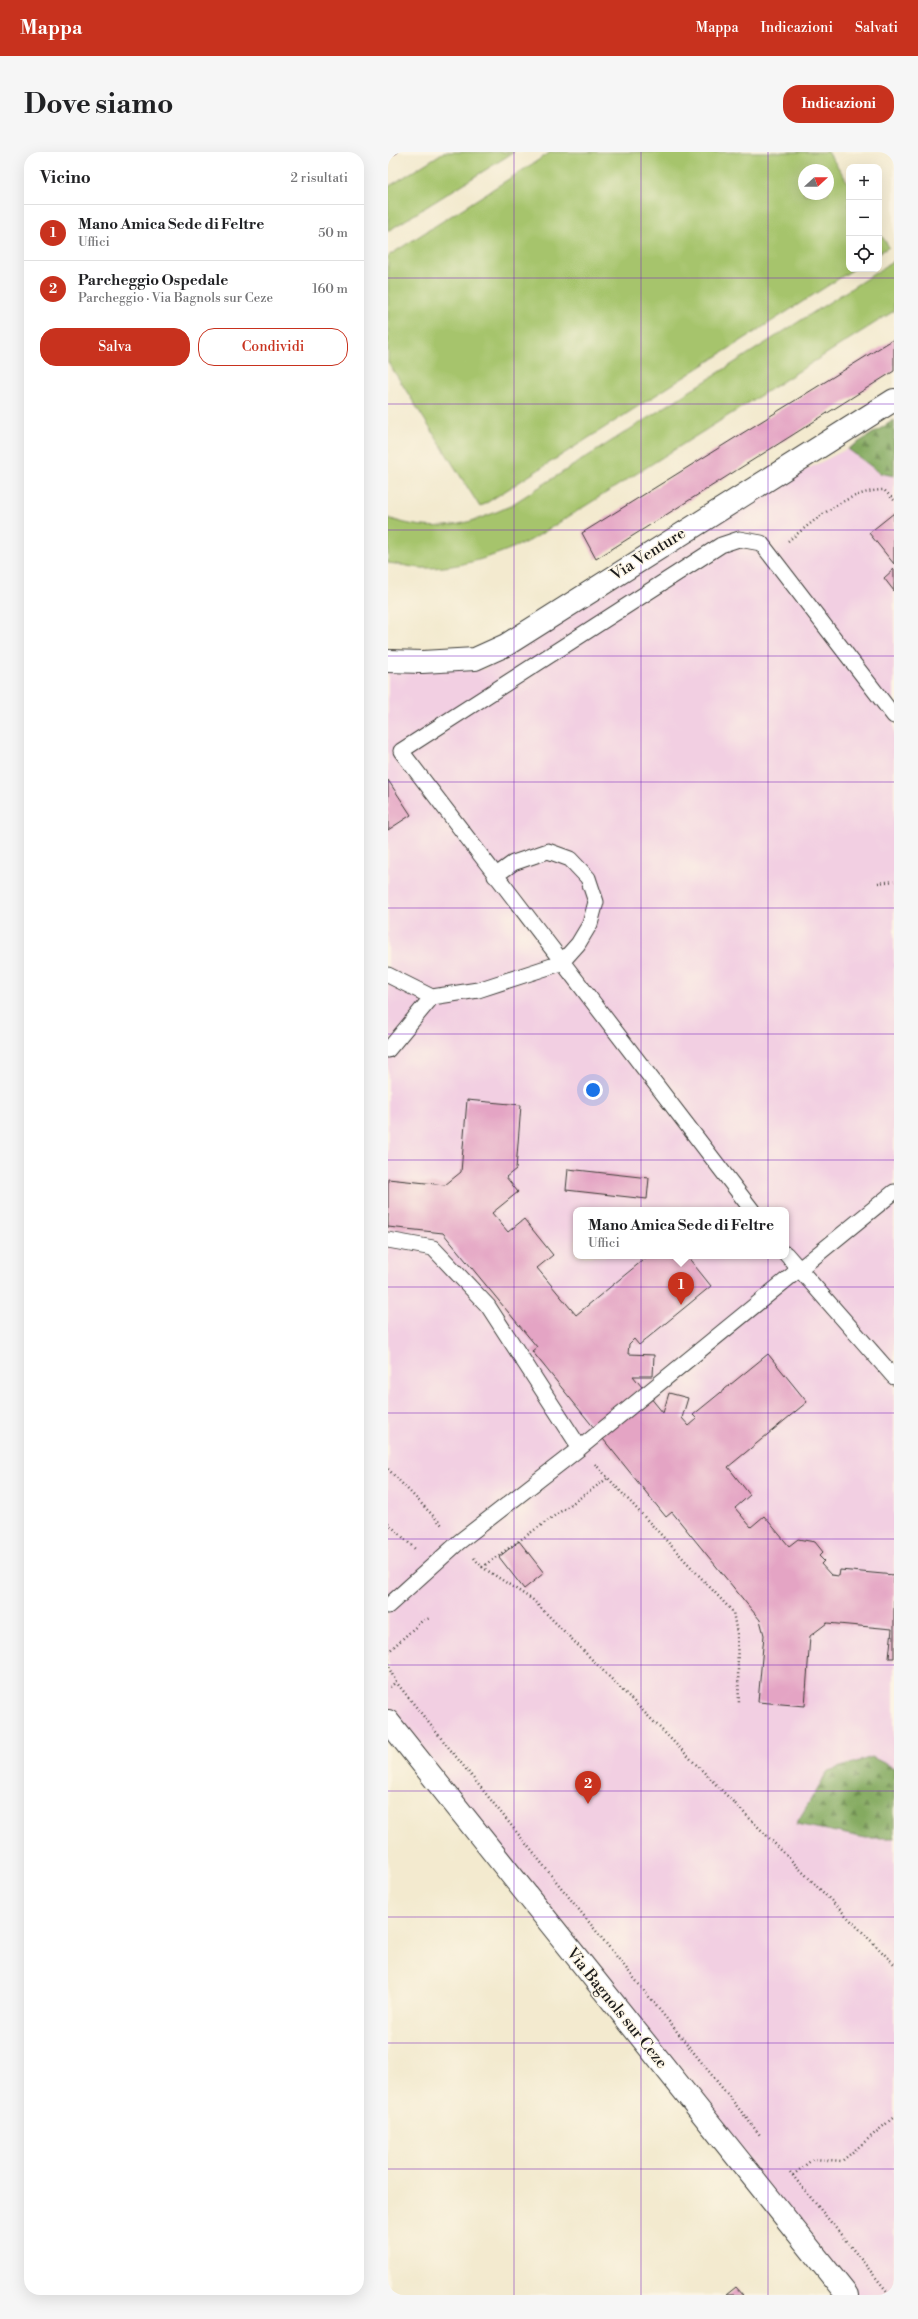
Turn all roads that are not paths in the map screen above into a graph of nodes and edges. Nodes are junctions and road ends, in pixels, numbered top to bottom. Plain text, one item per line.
1 (894, 400) edge
2 (388, 661) edge
3 (894, 716) edge
4 (495, 876) junction
5 (561, 962) junction
6 (388, 975) edge
7 (432, 998) junction
8 (388, 1050) edge
9 (894, 1192) edge
10 (750, 1207) edge
11 (388, 1240) edge
12 (789, 1258) edge
13 (799, 1271) junction
14 (894, 1377) edge
15 (580, 1448) junction
16 (388, 1606) edge
17 (388, 1721) edge
18 (847, 2295) edge

1 - 2 main road, Via Venture
3 - 4 lane
4 - 5 lane
4 - 5 lane
5 - 7 lane
5 - 10 lane
6 - 7 lane
7 - 8 lane
9 - 13 lane
11 - 15 lane
12 - 13 lane
13 - 14 lane
13 - 15 lane
15 - 16 lane
17 - 18 main road, Via Bagnols sur Ceze

